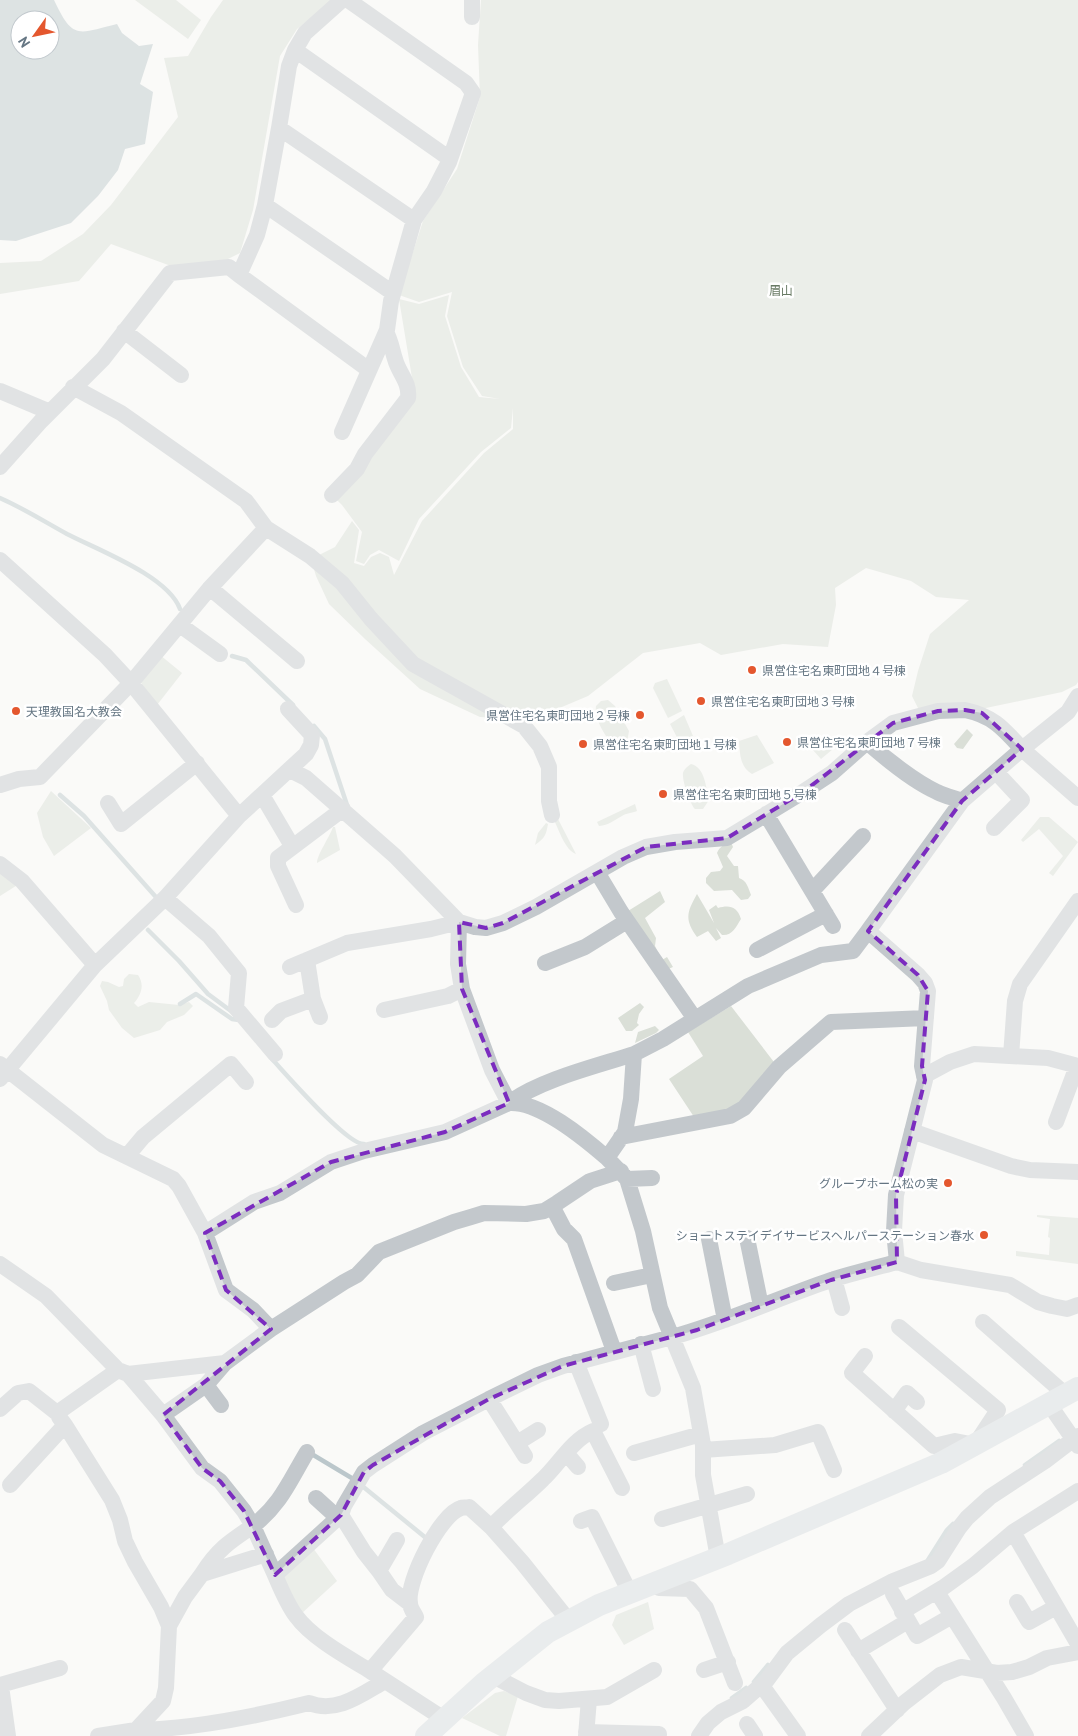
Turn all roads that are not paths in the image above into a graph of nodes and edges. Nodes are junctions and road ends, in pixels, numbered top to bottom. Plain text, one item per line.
1 (342, 0) edge
2 (348, 0) edge
3 (472, 0) edge
4 (472, 17) dead end
5 (295, 50) junction
6 (279, 128) junction
7 (450, 160) junction
8 (265, 204) junction
9 (414, 220) junction
10 (239, 275) junction
11 (393, 293) junction
12 (124, 332) junction
13 (386, 332) junction
14 (369, 370) junction
15 (181, 374) dead end
16 (73, 387) junction
17 (0, 391) edge
18 (50, 412) junction
19 (342, 432) dead end
20 (0, 467) edge
21 (332, 495) dead end
22 (266, 528) junction
23 (0, 560) edge
24 (210, 588) junction
25 (180, 625) junction
26 (220, 654) dead end
27 (297, 660) dead end
28 (132, 683) junction
29 (1078, 696) edge
30 (288, 708) dead end
31 (867, 742) junction
32 (1022, 749) junction
33 (197, 764) junction
34 (290, 770) junction
35 (996, 772) junction
36 (0, 785) edge
37 (262, 795) junction
38 (1078, 798) edge
39 (962, 801) junction
40 (108, 803) dead end
41 (343, 809) junction
42 (766, 814) junction
43 (552, 815) dead end
44 (239, 816) junction
45 (994, 828) dead end
46 (863, 836) dead end
47 (292, 846) junction
48 (0, 864) edge
49 (597, 872) junction
50 (812, 891) junction
51 (165, 898) junction
52 (1078, 902) edge
53 (296, 905) dead end
54 (627, 921) junction
55 (459, 922) junction
56 (868, 931) junction
57 (757, 950) dead end
58 (307, 960) junction
59 (545, 963) dead end
60 (95, 965) junction
61 (290, 967) dead end
62 (462, 989) junction
63 (313, 999) junction
64 (384, 1010) dead end
65 (320, 1017) dead end
66 (926, 1018) junction
67 (695, 1019) junction
68 (272, 1020) dead end
69 (275, 1054) dead end
70 (634, 1054) junction
71 (1012, 1056) junction
72 (1077, 1066) edge
73 (2, 1071) edge
74 (924, 1076) junction
75 (246, 1082) dead end
76 (509, 1103) junction
77 (1056, 1122) dead end
78 (912, 1131) junction
79 (621, 1137) junction
80 (127, 1156) junction
81 (607, 1158) junction
82 (1078, 1172) edge
83 (624, 1175) junction
84 (652, 1178) dead end
85 (552, 1206) junction
86 (205, 1233) junction
87 (747, 1238) dead end
88 (709, 1239) dead end
89 (898, 1262) junction
90 (0, 1264) edge
91 (652, 1275) junction
92 (834, 1280) junction
93 (614, 1283) dead end
94 (1078, 1305) edge
95 (761, 1306) junction
96 (842, 1308) dead end
97 (725, 1320) junction
98 (983, 1322) dead end
99 (899, 1327) dead end
100 (271, 1329) junction
101 (672, 1337) junction
102 (641, 1344) junction
103 (614, 1351) junction
104 (866, 1356) dead end
105 (576, 1362) junction
106 (225, 1363) junction
107 (123, 1372) junction
108 (206, 1385) junction
109 (653, 1389) dead end
110 (1064, 1396) edge
111 (489, 1399) junction
112 (917, 1402) dead end
113 (221, 1405) dead end
114 (0, 1410) edge
115 (894, 1410) junction
116 (163, 1415) junction
117 (61, 1419) junction
118 (600, 1424) dead end
119 (538, 1430) dead end
120 (701, 1434) junction
121 (1074, 1437) edge
122 (975, 1445) junction
123 (703, 1450) junction
124 (307, 1452) dead end
125 (566, 1453) junction
126 (634, 1453) dead end
127 (578, 1467) dead end
128 (834, 1470) dead end
129 (10, 1485) dead end
130 (622, 1488) dead end
131 (1078, 1490) edge
132 (747, 1494) dead end
133 (316, 1498) dead end
134 (710, 1506) junction
135 (340, 1516) junction
136 (592, 1516) dead end
137 (662, 1519) dead end
138 (253, 1526) junction
139 (491, 1527) junction
140 (1013, 1532) junction
141 (397, 1540) dead end
142 (266, 1554) junction
143 (718, 1558) junction
144 (379, 1571) junction
145 (202, 1574) junction
146 (275, 1575) junction
147 (656, 1583) junction
148 (942, 1588) junction
149 (630, 1593) junction
150 (892, 1594) dead end
151 (1017, 1602) dead end
152 (409, 1603) junction
153 (1056, 1607) junction
154 (905, 1616) junction
155 (952, 1616) junction
156 (569, 1621) junction
157 (168, 1626) junction
158 (845, 1630) dead end
159 (1078, 1644) edge
160 (858, 1651) junction
161 (1078, 1652) edge
162 (728, 1662) junction
163 (60, 1668) dead end
164 (654, 1670) dead end
165 (704, 1670) dead end
166 (370, 1672) junction
167 (986, 1672) junction
168 (493, 1676) junction
169 (385, 1681) junction
170 (735, 1683) dead end
171 (0, 1686) edge
172 (765, 1690) dead end
173 (589, 1699) junction
174 (897, 1710) junction
175 (444, 1719) junction
176 (136, 1730) junction
177 (586, 1734) edge
178 (648, 1734) edge
179 (8, 1736) edge
180 (98, 1736) edge
181 (426, 1736) edge
182 (699, 1736) edge
183 (798, 1736) edge
184 (869, 1736) edge
185 (1026, 1736) edge

1 - 5 street
2 - 7 street
3 - 4 street
5 - 6 street
5 - 7 street
6 - 8 street
6 - 9 street
7 - 9 street
8 - 10 street
8 - 11 street
9 - 11 street
10 - 12 street
10 - 14 street
11 - 13 street
12 - 15 street
12 - 16 street
13 - 14 street
13 - 21 street
14 - 19 street
16 - 18 street
16 - 22 street
17 - 18 street
18 - 20 street
22 - 24 street
22 - 43 street
23 - 28 street
24 - 25 street
24 - 27 street
25 - 26 street
25 - 28 street
28 - 33 street
28 - 36 street
29 - 32 street
30 - 34 street
31 - 32 street
31 - 39 street
31 - 42 street
32 - 35 street
32 - 38 street
33 - 40 street
33 - 44 street
34 - 37 street
34 - 41 street
35 - 39 street
35 - 45 street
37 - 44 street
37 - 47 street
39 - 56 street
41 - 47 street
41 - 55 street
42 - 49 street
42 - 50 street
44 - 51 street
46 - 50 street
47 - 53 street
48 - 60 street
49 - 54 street
49 - 55 street
50 - 57 street
51 - 60 street
51 - 69 street
52 - 71 street
54 - 59 street
54 - 67 street
55 - 58 street
55 - 62 street
56 - 66 street
56 - 67 street
58 - 61 street
58 - 63 street
60 - 73 street
62 - 64 street
62 - 76 street
63 - 65 street
63 - 68 street
66 - 74 street
66 - 79 street
67 - 70 street
70 - 76 street
70 - 79 street
71 - 72 street
71 - 74 street
72 - 77 street
73 - 80 street
74 - 78 street
75 - 80 street
76 - 81 street
76 - 86 street
78 - 82 street
78 - 89 street
79 - 81 street
80 - 86 street
81 - 83 street
83 - 84 street
83 - 85 street
83 - 91 street
85 - 100 street
85 - 103 street
86 - 100 street
87 - 95 street
88 - 97 street
89 - 92 street
89 - 94 street
90 - 107 street
91 - 93 street
91 - 101 street
92 - 95 street
92 - 96 street
95 - 97 street
97 - 101 street
98 - 110 street
99 - 122 street
100 - 106 street
101 - 102 street
101 - 120 street
102 - 103 street
102 - 109 street
103 - 105 street
104 - 115 street
105 - 111 street
105 - 118 street
106 - 107 street
106 - 108 street
107 - 116 street
107 - 117 street
108 - 113 street
108 - 116 street
110 - 121 street
110 - 122 street
111 - 119 street
111 - 135 street
112 - 115 street
114 - 117 street
115 - 122 street
116 - 138 street
117 - 129 street
117 - 157 street
120 - 123 street
120 - 126 street
121 - 182 street
122 - 143 street
123 - 128 street
123 - 134 street
124 - 138 street
125 - 127 street
125 - 130 street
125 - 139 street
131 - 140 street
132 - 134 street
133 - 135 street
134 - 137 street
134 - 143 street
135 - 144 street
135 - 146 street
136 - 149 street
138 - 142 street
138 - 145 street
139 - 152 street
139 - 156 street
140 - 148 street
140 - 153 street
141 - 144 street
142 - 145 street
142 - 146 street
143 - 147 street
144 - 152 street
145 - 157 street
146 - 166 street
147 - 149 street
147 - 162 street
148 - 154 street
148 - 155 street
149 - 156 street
150 - 154 street
151 - 153 street
152 - 166 street
153 - 159 street
154 - 155 street
154 - 160 street
155 - 167 street
156 - 168 street
157 - 176 street
158 - 160 street
160 - 174 street
161 - 167 street
162 - 165 street
162 - 170 street
163 - 171 street
164 - 173 street
166 - 169 street
167 - 174 street
167 - 185 street
168 - 173 street
168 - 175 street
169 - 175 street
169 - 176 street
171 - 179 street
172 - 183 street
173 - 177 street
174 - 184 street
175 - 181 street
176 - 180 street
177 - 178 street

